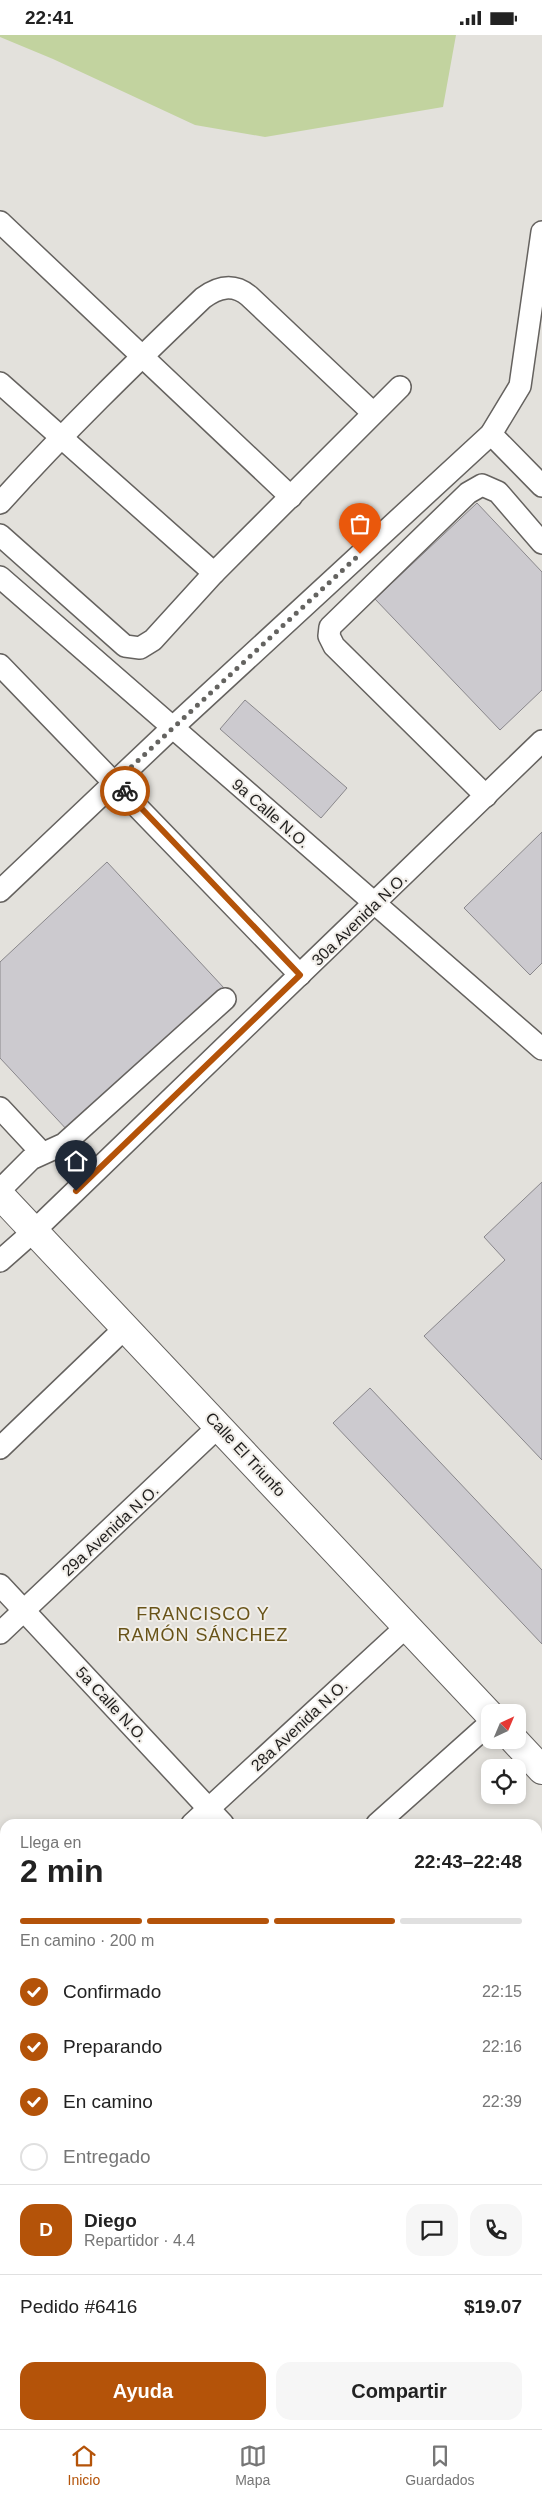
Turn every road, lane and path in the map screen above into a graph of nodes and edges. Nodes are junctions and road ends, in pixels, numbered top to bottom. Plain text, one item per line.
1 (0, 222) edge
2 (542, 233) edge
3 (143, 356) junction
4 (0, 383) edge
5 (400, 387) dead end
6 (373, 413) junction
7 (491, 434) junction
8 (60, 437) junction
9 (542, 486) edge
10 (291, 497) junction
11 (0, 503) edge
12 (0, 535) edge
13 (542, 543) edge
14 (214, 573) junction
15 (0, 577) edge
16 (0, 665) edge
17 (172, 728) junction
18 (542, 741) edge
19 (115, 782) junction
20 (486, 796) junction
21 (0, 891) edge
22 (376, 904) junction
23 (300, 975) junction
24 (225, 999) dead end
25 (542, 1049) edge
26 (0, 1109) edge
27 (42, 1153) junction
28 (0, 1190) edge
29 (0, 1195) edge
30 (34, 1231) junction
31 (0, 1261) edge
32 (126, 1327) junction
33 (220, 1426) junction
34 (0, 1448) edge
35 (0, 1585) edge
36 (24, 1611) junction
37 (407, 1626) junction
38 (0, 1633) edge
39 (481, 1705) edge
40 (481, 1731) edge
41 (522, 1749) edge
42 (542, 1770) edge
43 (208, 1808) junction
44 (197, 1819) edge
45 (218, 1819) edge
46 (382, 1819) edge

1 - 3 street
2 - 7 street
3 - 6 street
3 - 8 street
3 - 10 street
4 - 8 street
5 - 6 street
6 - 10 street
7 - 9 street
7 - 17 street
8 - 11 street
8 - 14 street
10 - 14 street
12 - 14 street
13 - 20 street
15 - 17 street, 9a Calle N.O.
16 - 19 street
17 - 19 street
17 - 22 street, 9a Calle N.O.
18 - 20 street, 30a Avenida N.O.
19 - 21 street
19 - 23 street
20 - 22 street, 30a Avenida N.O.
22 - 23 street, 30a Avenida N.O.
22 - 25 street, 9a Calle N.O.
23 - 30 street, 30a Avenida N.O.
24 - 27 street
26 - 27 street
27 - 28 street
29 - 30 main road, Calle El Triunfo
30 - 31 street, 30a Avenida N.O.
30 - 32 main road, Calle El Triunfo
32 - 33 main road, Calle El Triunfo
32 - 34 street
33 - 36 street, 29a Avenida N.O.
33 - 37 main road, Calle El Triunfo
35 - 36 street, 5a Calle N.O.
36 - 38 street, 29a Avenida N.O.
36 - 43 street, 5a Calle N.O.
37 - 39 main road, Calle El Triunfo
37 - 43 street, 28a Avenida N.O.
40 - 46 street
41 - 42 main road
43 - 44 street, 28a Avenida N.O.
43 - 45 street, 5a Calle N.O.

